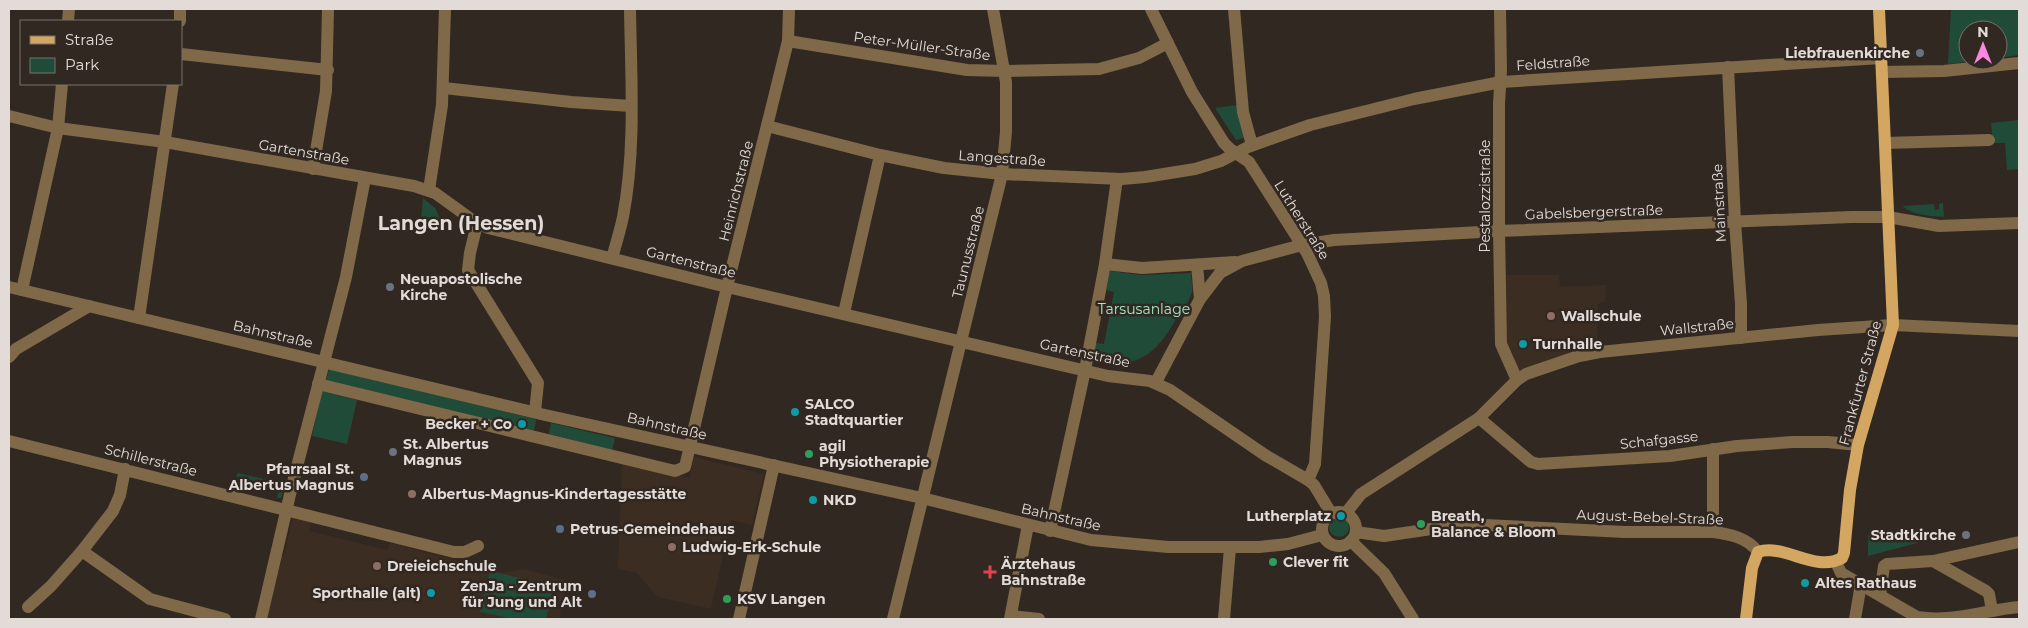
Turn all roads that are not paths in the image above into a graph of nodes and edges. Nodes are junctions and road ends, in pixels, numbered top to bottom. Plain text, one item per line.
1 (328, 9) edge
2 (445, 9) edge
3 (630, 9) edge
4 (789, 9) edge
5 (993, 9) edge
6 (1150, 9) edge
7 (1234, 9) edge
8 (1500, 9) edge
9 (1879, 9) edge
10 (788, 41) junction
11 (1168, 43) junction
12 (182, 54) edge
13 (1881, 58) junction
14 (2019, 63) edge
15 (1728, 67) junction
16 (328, 70) junction
17 (1005, 71) junction
18 (1882, 72) junction
19 (1501, 82) junction
20 (62, 85) edge
21 (173, 85) edge
22 (444, 88) junction
23 (631, 106) junction
24 (9, 116) edge
25 (767, 126) junction
26 (58, 128) junction
27 (1989, 140) dead end
28 (165, 142) junction
29 (1885, 143) junction
30 (1252, 145) junction
31 (1237, 154) junction
32 (880, 155) junction
33 (314, 169) junction
34 (1002, 174) junction
35 (364, 178) junction
36 (1117, 179) junction
37 (429, 190) junction
38 (1888, 217) junction
39 (1734, 222) junction
40 (2019, 223) edge
41 (477, 224) junction
42 (1499, 231) junction
43 (1302, 245) junction
44 (612, 258) junction
45 (1242, 261) junction
46 (1106, 264) junction
47 (1197, 265) junction
48 (9, 287) edge
49 (727, 287) junction
50 (22, 290) junction
51 (1200, 300) junction
52 (89, 306) junction
53 (844, 313) junction
54 (138, 318) junction
55 (1893, 325) junction
56 (2019, 332) edge
57 (1741, 338) junction
58 (962, 340) junction
59 (9, 357) edge
60 (325, 362) junction
61 (1085, 370) junction
62 (1517, 380) junction
63 (1156, 382) junction
64 (318, 384) junction
65 (535, 412) junction
66 (1479, 418) junction
67 (9, 441) edge
68 (1858, 445) junction
69 (690, 447) junction
70 (1713, 449) junction
71 (774, 465) junction
72 (125, 469) junction
73 (1308, 480) junction
74 (922, 498) junction
75 (286, 509) junction
76 (1346, 512) junction
77 (1330, 513) junction
78 (1028, 525) junction
79 (1050, 531) junction
80 (1713, 532) junction
81 (1322, 535) junction
82 (1354, 537) junction
83 (2019, 542) edge
84 (478, 546) dead end
85 (1230, 548) junction
86 (82, 551) junction
87 (1758, 552) junction
88 (1933, 561) junction
89 (1834, 562) junction
90 (1861, 584) junction
91 (1880, 596) junction
92 (28, 607) dead end
93 (1992, 607) junction
94 (2019, 607) edge
95 (1011, 618) edge
96 (225, 619) edge
97 (261, 619) edge
98 (739, 619) edge
99 (892, 619) edge
100 (1039, 619) edge
101 (1224, 619) edge
102 (1413, 619) edge
103 (1746, 619) edge
104 (1855, 619) edge

1 - 16 street
2 - 22 street
3 - 23 street
4 - 10 street, Heinrichstraße
5 - 17 street, Taunusstraße
6 - 11 street, Lutherstraße
7 - 30 street
8 - 19 street, Pestalozzistraße
9 - 13 main road, Frankfurter Straße
10 - 17 street, Peter-Müller-Straße
10 - 25 street, Heinrichstraße
11 - 17 street, Peter-Müller-Straße
11 - 31 street, Lutherstraße
12 - 16 street
13 - 15 street, Feldstraße
13 - 18 main road, Frankfurter Straße
14 - 18 street
15 - 19 street, Feldstraße
15 - 39 street, Mainstraße
16 - 33 street
17 - 34 street, Taunusstraße
18 - 29 main road, Frankfurter Straße
19 - 30 street, Feldstraße
19 - 42 street, Pestalozzistraße
20 - 26 street
21 - 28 street
22 - 23 street
22 - 37 street
23 - 44 street
24 - 26 street, Gartenstraße
25 - 32 street, Langestraße
25 - 49 street, Heinrichstraße
26 - 28 street, Gartenstraße
26 - 50 street
27 - 29 street
28 - 33 street, Gartenstraße
28 - 54 street
29 - 38 main road, Frankfurter Straße
30 - 31 street, Feldstraße
31 - 36 street, Langestraße
31 - 43 street, Lutherstraße
32 - 34 street, Langestraße
32 - 53 street
33 - 35 street, Gartenstraße
34 - 36 street, Langestraße
34 - 58 street, Taunusstraße
35 - 37 street, Gartenstraße
35 - 60 street
36 - 46 street
37 - 41 street, Gartenstraße
38 - 39 street, Gabelsbergerstraße
38 - 40 street, Gabelsbergerstraße
38 - 55 main road, Frankfurter Straße
39 - 42 street, Gabelsbergerstraße
39 - 57 street, Mainstraße
41 - 44 street, Gartenstraße
41 - 65 street
42 - 43 street, Gabelsbergerstraße
42 - 62 street, Pestalozzistraße
43 - 45 street, Gabelsbergerstraße
43 - 73 street, Lutherstraße
44 - 49 street, Gartenstraße
45 - 47 street
45 - 51 street
46 - 47 street
46 - 61 street
47 - 51 street
48 - 50 street, Bahnstraße
49 - 53 street, Gartenstraße
49 - 69 street, Heinrichstraße
50 - 52 street, Bahnstraße
51 - 63 street
52 - 54 street, Bahnstraße
52 - 59 street
53 - 58 street, Gartenstraße
54 - 60 street, Bahnstraße
55 - 56 street, Wallstraße
55 - 57 street, Wallstraße
55 - 68 main road, Frankfurter Straße
57 - 62 street, Wallstraße
58 - 61 street, Gartenstraße
58 - 74 street, Taunusstraße
60 - 64 street
60 - 65 street, Bahnstraße
61 - 63 street, Gartenstraße
61 - 79 street
62 - 66 street, Wallstraße
63 - 73 street, Gartenstraße
64 - 69 street, Heinrichstraße
64 - 75 street
65 - 69 street, Bahnstraße
66 - 70 street, Schafgasse
66 - 76 street, Wallstraße
67 - 72 street, Schillerstraße
68 - 70 street, Schafgasse
68 - 89 main road, Frankfurter Straße
69 - 71 street, Bahnstraße
70 - 80 street
71 - 74 street, Bahnstraße
71 - 98 street
72 - 75 street, Schillerstraße
72 - 86 street
73 - 77 street, Gartenstraße
74 - 78 street, Bahnstraße
74 - 99 street, Taunusstraße
75 - 84 street, Schillerstraße
75 - 97 street
76 - 77 street
76 - 82 street
77 - 81 street
78 - 79 street, Bahnstraße
78 - 95 street
79 - 85 street, Bahnstraße
80 - 82 street, August-Bebel-Straße
80 - 87 street, August-Bebel-Straße
81 - 82 street
81 - 85 street, Bahnstraße
82 - 102 street
83 - 88 street
85 - 101 street
86 - 92 street
86 - 96 street
87 - 89 main road
87 - 103 main road
88 - 91 street
88 - 93 street
89 - 90 street
90 - 91 street
90 - 104 street
91 - 93 street
93 - 94 street
95 - 100 street

